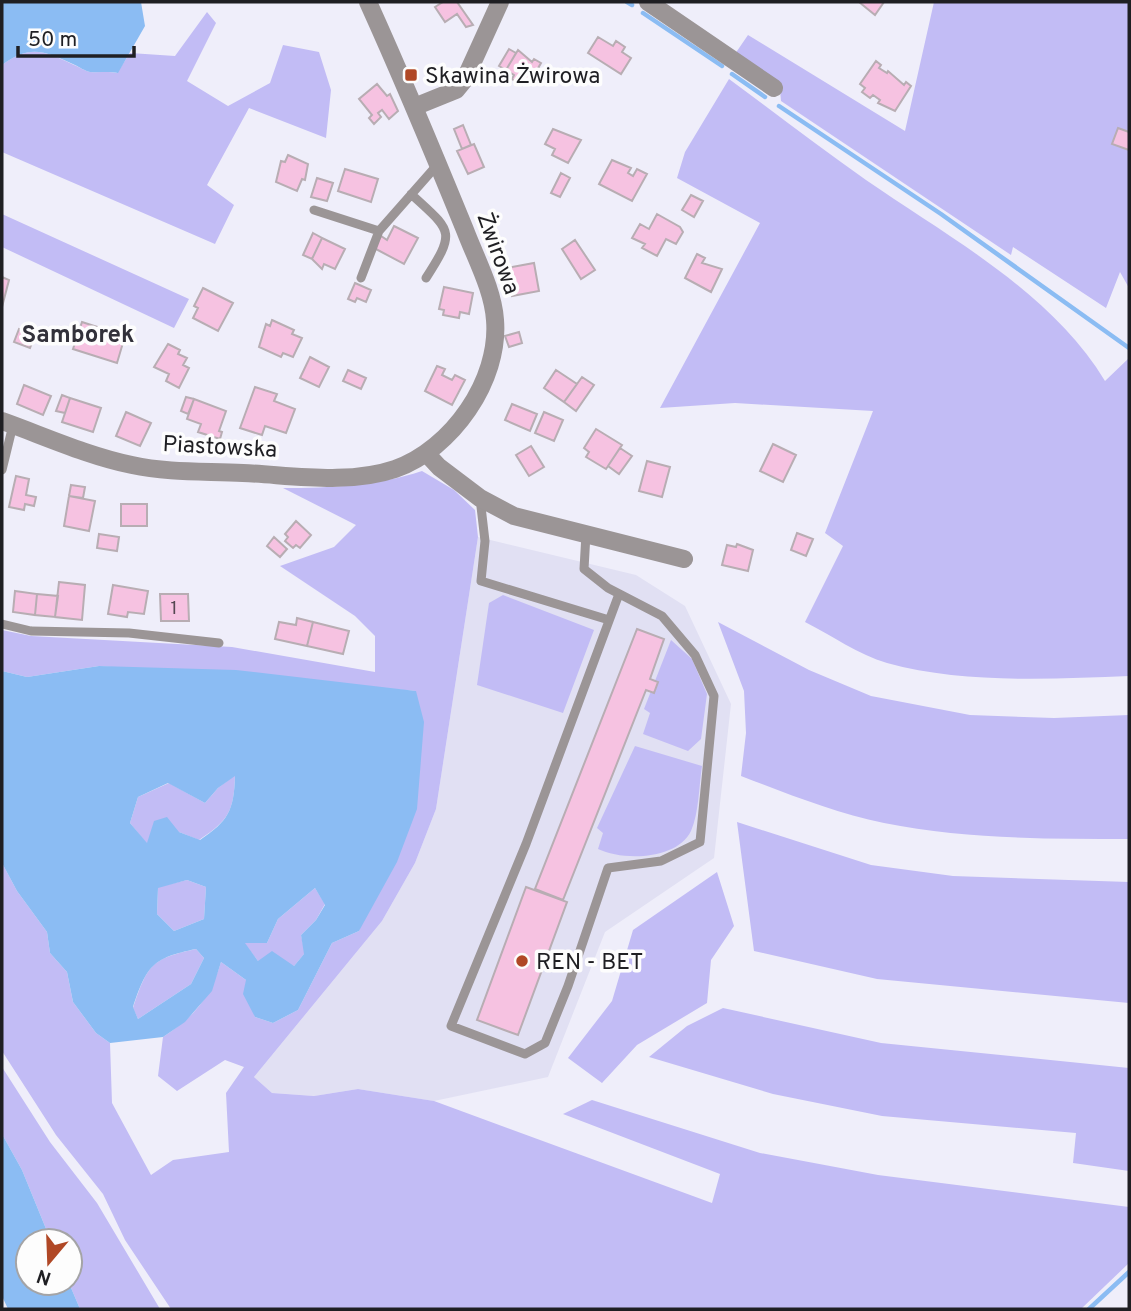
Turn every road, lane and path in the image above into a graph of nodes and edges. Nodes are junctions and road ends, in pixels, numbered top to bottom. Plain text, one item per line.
1 (368, 2) edge
2 (500, 2) edge
3 (648, 2) edge
4 (774, 88) dead end
5 (414, 107) junction
6 (438, 164) junction
7 (411, 194) junction
8 (314, 210) dead end
9 (379, 231) junction
10 (361, 278) dead end
11 (426, 278) dead end
12 (7, 423) edge
13 (426, 453) junction
14 (2, 470) edge
15 (480, 498) junction
16 (586, 533) junction
17 (684, 559) dead end
18 (619, 594) junction
19 (610, 620) junction
20 (2, 624) edge
21 (219, 643) dead end

1 - 5 street, Żwirowa
2 - 5 street
3 - 4 street
5 - 6 street, Żwirowa
6 - 7 lane
6 - 13 street, Żwirowa
7 - 9 lane
7 - 11 lane
8 - 9 lane
9 - 10 lane
12 - 13 street, Piastowska
12 - 14 lane, Piastowska
13 - 15 street
15 - 16 street
15 - 19 lane
16 - 17 street
16 - 18 lane
18 - 19 lane
18 - 19 lane
20 - 21 lane

